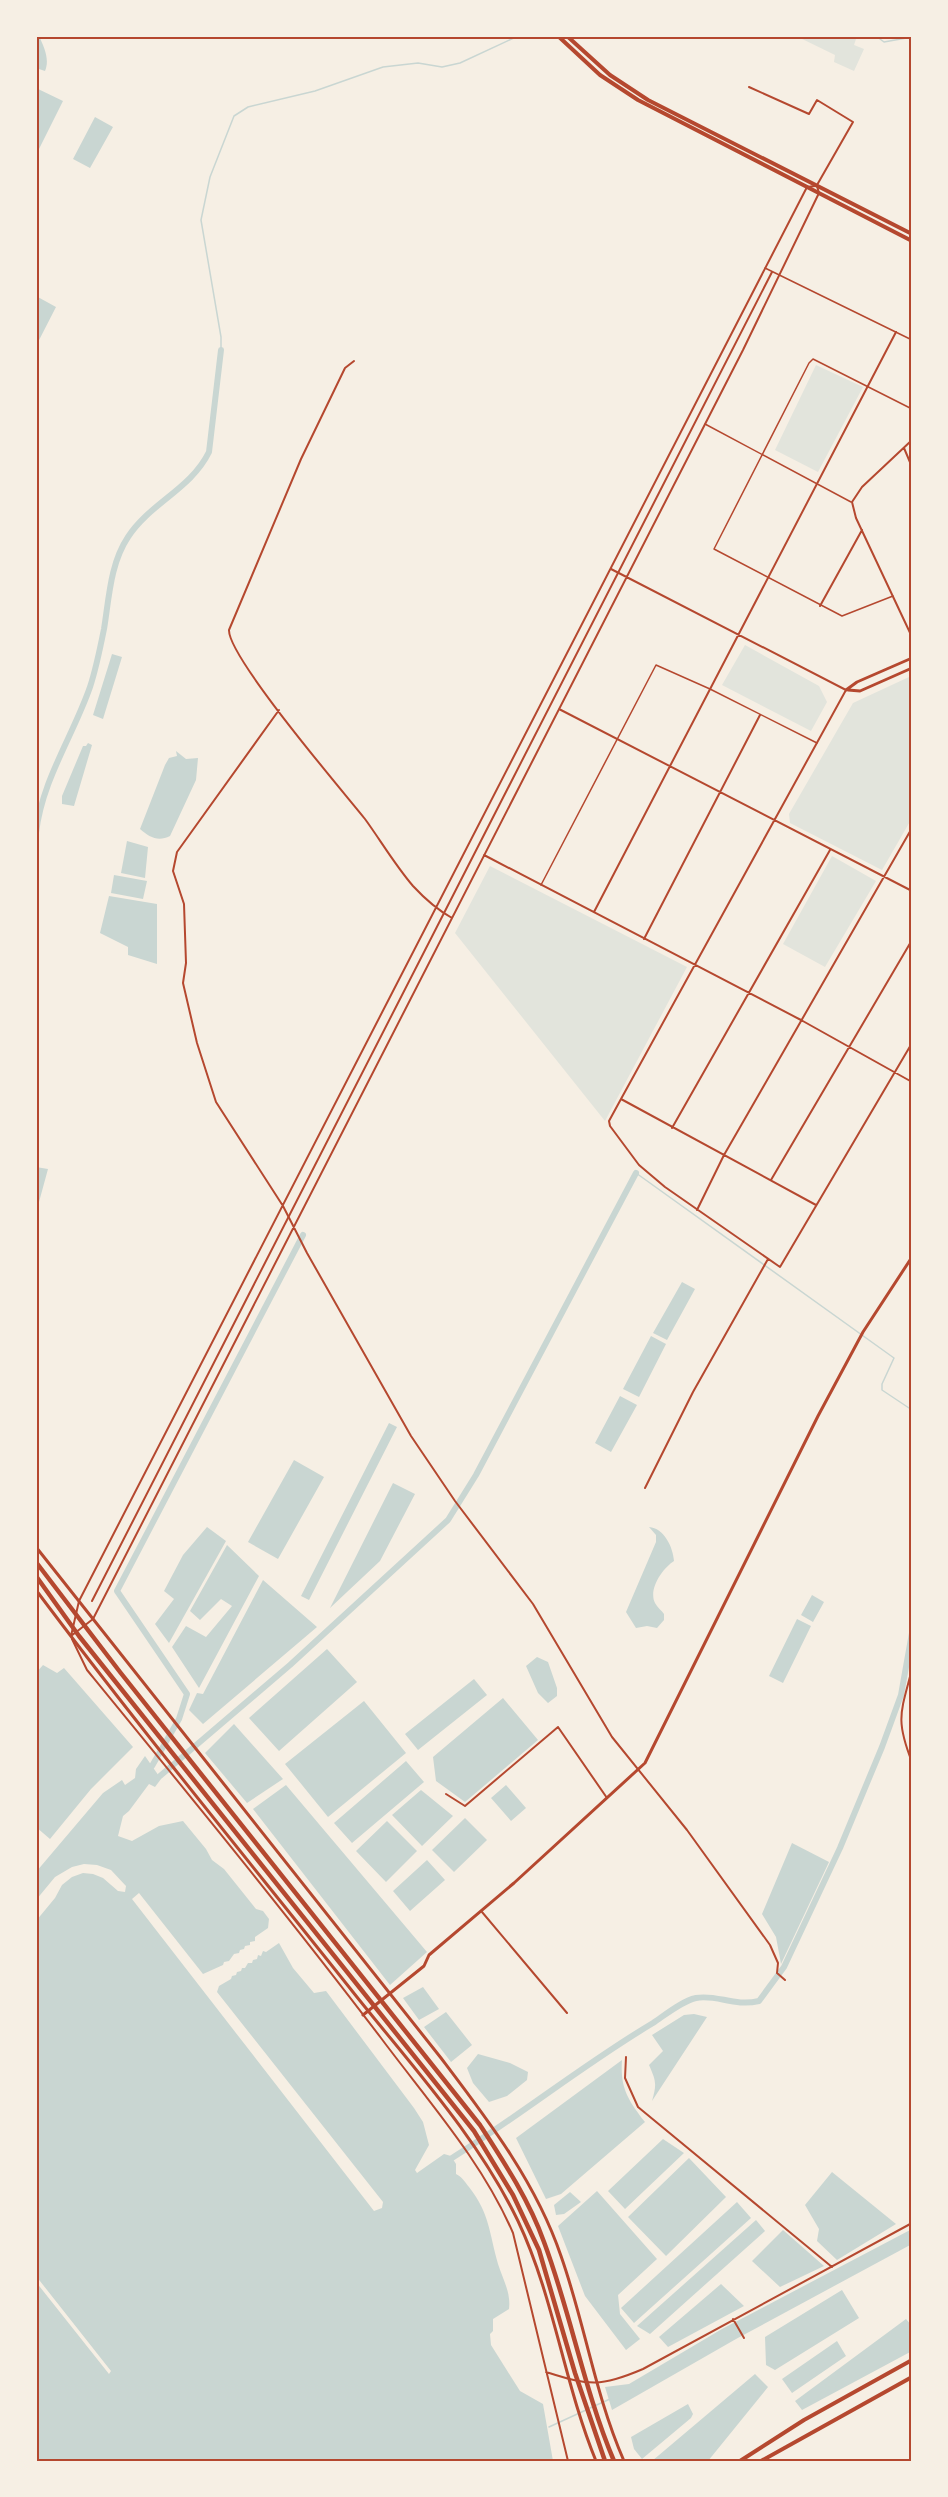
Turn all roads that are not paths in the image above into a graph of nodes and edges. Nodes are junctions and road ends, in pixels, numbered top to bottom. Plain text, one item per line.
1 (558, 36) edge
2 (567, 36) edge
3 (749, 87) dead end
4 (817, 185) junction
5 (807, 187) junction
6 (819, 193) junction
7 (912, 234) edge
8 (912, 242) edge
9 (765, 268) junction
10 (772, 272) junction
11 (778, 274) junction
12 (896, 332) junction
13 (912, 340) edge
14 (354, 361) dead end
15 (867, 387) junction
16 (912, 408) edge
17 (705, 424) junction
18 (912, 440) edge
19 (903, 448) junction
20 (763, 455) junction
21 (912, 467) edge
22 (817, 482) junction
23 (852, 502) junction
24 (862, 529) junction
25 (611, 568) junction
26 (618, 572) junction
27 (626, 577) junction
28 (767, 579) junction
29 (894, 596) junction
30 (820, 606) junction
31 (738, 634) junction
32 (912, 637) edge
33 (912, 658) edge
34 (912, 668) edge
35 (710, 689) junction
36 (846, 690) junction
37 (559, 709) junction
38 (279, 710) junction
39 (760, 715) junction
40 (616, 740) junction
41 (818, 743) junction
42 (670, 767) junction
43 (719, 793) junction
44 (775, 821) junction
45 (912, 828) edge
46 (830, 850) junction
47 (484, 855) junction
48 (885, 878) junction
49 (540, 885) junction
50 (912, 891) edge
51 (435, 909) junction
52 (594, 912) junction
53 (443, 913) junction
54 (452, 918) junction
55 (644, 939) junction
56 (912, 940) edge
57 (695, 966) junction
58 (749, 995) junction
59 (801, 1020) junction
60 (912, 1043) edge
61 (850, 1046) junction
62 (894, 1072) junction
63 (912, 1083) edge
64 (621, 1099) junction
65 (672, 1128) junction
66 (724, 1155) junction
67 (771, 1180) junction
68 (816, 1205) junction
69 (283, 1206) junction
70 (697, 1209) junction
71 (288, 1216) junction
72 (294, 1226) junction
73 (912, 1257) edge
74 (768, 1259) junction
75 (645, 1488) dead end
76 (36, 1547) edge
77 (36, 1562) edge
78 (36, 1576) edge
79 (36, 1590) edge
80 (79, 1601) junction
81 (92, 1601) dead end
82 (93, 1618) junction
83 (71, 1636) junction
84 (912, 1669) edge
85 (912, 1762) edge
86 (638, 1768) junction
87 (446, 1794) dead end
88 (607, 1798) junction
89 (482, 1910) junction
90 (785, 1980) dead end
91 (388, 1993) junction
92 (368, 2012) junction
93 (567, 2013) dead end
94 (363, 2015) junction
95 (626, 2057) dead end
96 (912, 2223) edge
97 (832, 2267) junction
98 (733, 2319) junction
99 (744, 2338) dead end
100 (912, 2360) edge
101 (546, 2372) junction
102 (912, 2377) edge
103 (568, 2379) junction
104 (597, 2384) junction
105 (568, 2461) edge
106 (596, 2461) edge
107 (605, 2461) edge
108 (614, 2461) edge
109 (624, 2461) edge
110 (740, 2461) edge
111 (760, 2461) edge

1 - 5 main road
2 - 4 main road
3 - 4 street
4 - 5 street
4 - 6 street
4 - 7 main road
5 - 6 main road
5 - 9 street
6 - 8 main road
6 - 11 street
9 - 10 lane
9 - 25 street
10 - 11 lane
10 - 26 street
11 - 12 lane
11 - 17 street
12 - 13 lane
12 - 15 street
14 - 38 street
15 - 16 lane
15 - 20 lane
15 - 22 street
17 - 20 lane
17 - 27 street
18 - 19 street
19 - 21 street
19 - 23 street
20 - 22 lane
20 - 28 lane
22 - 23 lane
22 - 28 street
23 - 24 street
24 - 29 street
24 - 30 street
25 - 26 street
25 - 51 street
26 - 27 street
26 - 53 street
27 - 31 street
27 - 37 street
28 - 30 lane
28 - 31 street
29 - 30 lane
29 - 32 street
31 - 35 street
31 - 36 street
33 - 36 street
34 - 36 street
35 - 39 lane
35 - 40 lane
35 - 42 street
36 - 41 street
37 - 40 street
37 - 47 street
38 - 51 street
38 - 69 street
39 - 41 lane
39 - 43 street
40 - 42 street
40 - 49 lane
41 - 44 street
42 - 43 street
42 - 52 street
43 - 44 street
43 - 55 street
44 - 46 street
44 - 57 street
45 - 48 street
46 - 48 street
46 - 58 street
47 - 49 street
47 - 54 street
48 - 50 street
48 - 59 street
49 - 52 street
51 - 53 street
51 - 69 street
52 - 55 street
53 - 54 street
53 - 71 street
54 - 72 street
55 - 57 street
56 - 61 street
57 - 58 street
57 - 64 street
58 - 59 street
58 - 65 street
59 - 61 street
59 - 66 street
60 - 62 street
61 - 62 street
61 - 67 street
62 - 63 street
62 - 68 street
64 - 65 street
64 - 70 street
65 - 66 street
66 - 67 street
66 - 70 street
67 - 68 street
68 - 74 street
69 - 71 street
69 - 80 street
70 - 74 street
71 - 72 street
71 - 81 street
72 - 82 street
72 - 86 street
73 - 86 street
74 - 75 street
76 - 80 street
77 - 108 highway
78 - 107 highway
79 - 83 street
80 - 82 street
80 - 83 street
82 - 83 street
82 - 91 street
83 - 92 street
83 - 94 street
84 - 85 street
86 - 88 street
86 - 90 street
87 - 88 street
88 - 89 street
89 - 91 street
89 - 93 street
91 - 92 street
91 - 104 street
92 - 94 street
92 - 103 street
94 - 101 street
95 - 97 street
96 - 97 street
97 - 98 street
98 - 99 street
98 - 104 street
100 - 110 main road
101 - 103 street
101 - 105 street
102 - 111 main road
103 - 104 street
103 - 106 street
104 - 109 street

